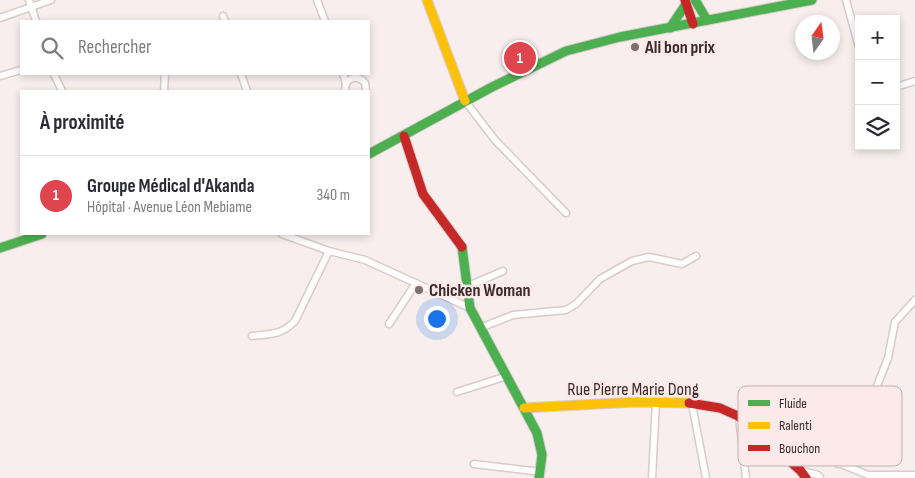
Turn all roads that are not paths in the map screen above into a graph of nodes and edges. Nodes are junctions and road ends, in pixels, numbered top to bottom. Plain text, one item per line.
1 (51, 0) edge
2 (317, 0) edge
3 (427, 0) edge
4 (695, 0) edge
5 (812, 0) edge
6 (846, 0) edge
7 (686, 2) edge
8 (30, 3) edge
9 (0, 18) edge
10 (36, 20) edge
11 (325, 20) edge
12 (707, 20) junction
13 (693, 24) junction
14 (670, 28) junction
15 (855, 33) edge
16 (20, 70) edge
17 (54, 75) edge
18 (165, 75) edge
19 (241, 75) edge
20 (343, 75) edge
21 (0, 76) edge
22 (915, 81) edge
23 (346, 83) junction
24 (900, 86) edge
25 (62, 90) edge
26 (164, 90) edge
27 (246, 90) edge
28 (345, 90) edge
29 (366, 90) edge
30 (465, 101) junction
31 (404, 136) junction
32 (370, 153) edge
33 (566, 214) dead end
34 (39, 235) edge
35 (285, 235) edge
36 (0, 248) edge
37 (330, 251) junction
38 (696, 256) dead end
39 (503, 271) dead end
40 (416, 283) junction
41 (468, 286) junction
42 (915, 300) edge
43 (470, 308) junction
44 (389, 324) dead end
45 (480, 328) junction
46 (252, 336) dead end
47 (507, 376) junction
48 (877, 386) edge
49 (457, 392) dead end
50 (656, 402) junction
51 (692, 404) junction
52 (524, 408) junction
53 (738, 417) edge
54 (474, 464) dead end
55 (795, 466) edge
56 (843, 466) edge
57 (540, 475) edge
58 (806, 475) edge
59 (915, 475) edge
60 (652, 478) edge
61 (706, 478) edge
62 (820, 478) edge

1 - 8 street
2 - 11 street
3 - 30 street
4 - 12 street
5 - 12 street
6 - 15 street
7 - 13 street
7 - 14 street
8 - 9 street
8 - 10 street
12 - 13 street
13 - 14 street
14 - 30 street
16 - 21 street
17 - 25 street
18 - 26 street
19 - 27 street
20 - 23 street
22 - 24 street
23 - 28 street
23 - 29 street
30 - 31 street
30 - 33 street
31 - 32 street
31 - 41 street
34 - 36 street
35 - 37 street
37 - 40 street
37 - 46 street
38 - 45 street
39 - 41 street
40 - 43 street
40 - 44 street
41 - 43 street
42 - 48 street
43 - 45 street
45 - 47 street
47 - 49 street
47 - 52 street
50 - 51 street, Rue Pierre Marie Dong
50 - 52 street, Rue Pierre Marie Dong
50 - 60 street
51 - 53 street, Rue Pierre Marie Dong
51 - 61 street
52 - 57 street
54 - 57 street
55 - 58 street
56 - 59 street
58 - 62 street

